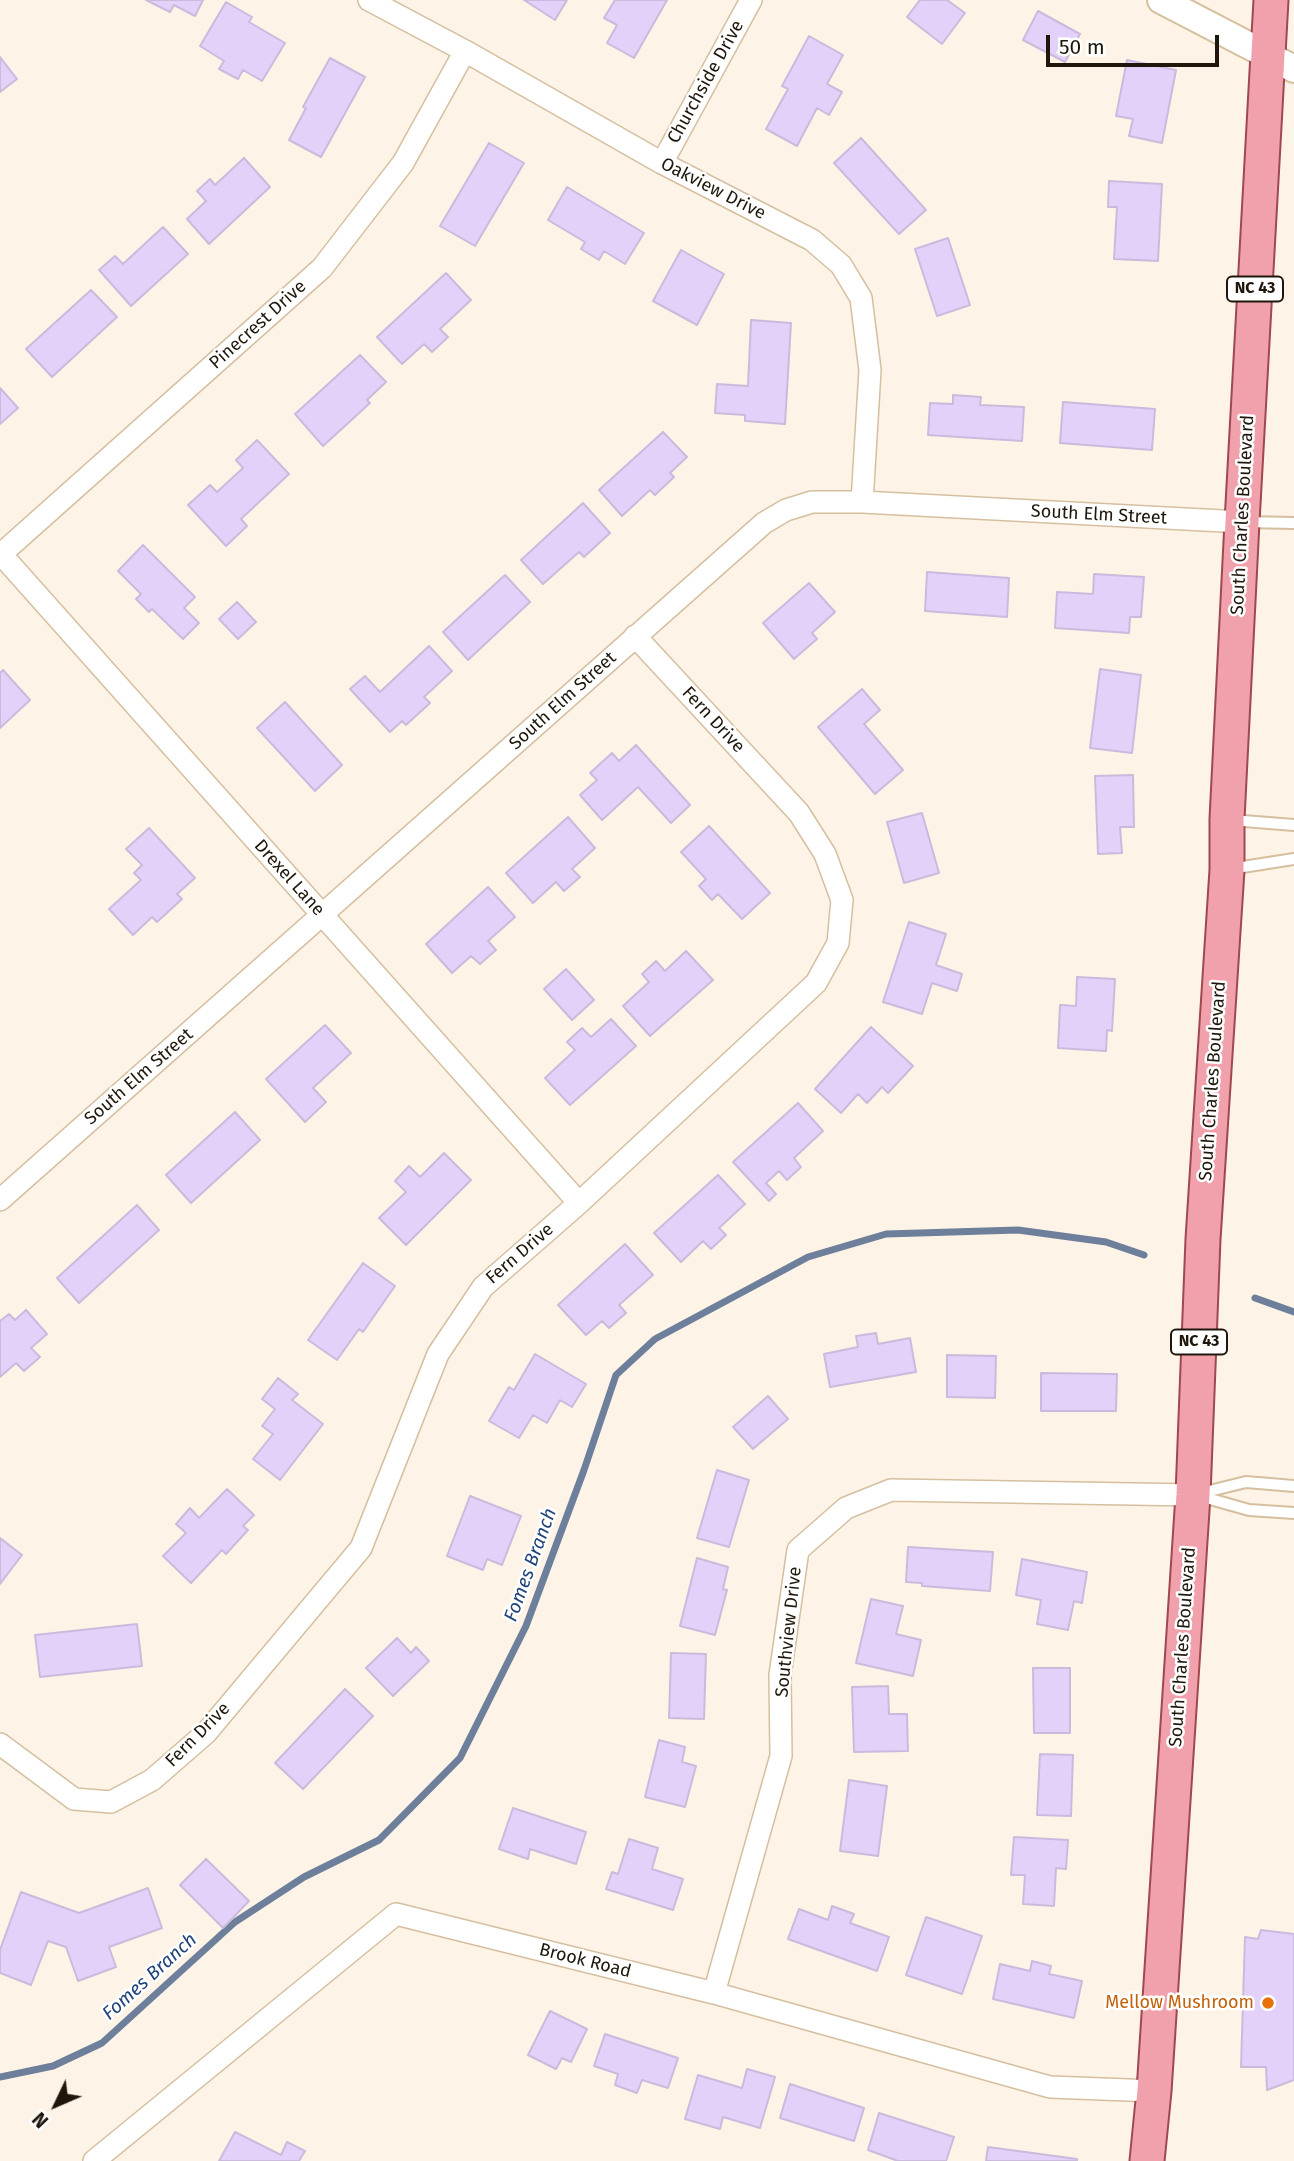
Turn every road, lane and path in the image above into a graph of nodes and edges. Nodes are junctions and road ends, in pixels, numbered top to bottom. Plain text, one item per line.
1 (369, 0) edge
2 (751, 0) edge
3 (1161, 0) edge
4 (1271, 0) edge
5 (465, 51) junction
6 (1281, 62) edge
7 (662, 163) junction
8 (862, 502) junction
9 (1242, 522) junction
10 (1294, 523) edge
11 (0, 554) edge
12 (635, 636) junction
13 (1227, 819) junction
14 (1294, 825) edge
15 (1294, 859) edge
16 (1227, 870) junction
17 (322, 914) junction
18 (0, 1199) edge
19 (579, 1203) junction
20 (1294, 1486) edge
21 (1193, 1495) junction
22 (1294, 1513) edge
23 (0, 1744) edge
24 (714, 1993) junction
25 (1154, 2091) junction
26 (93, 2161) edge
27 (1147, 2161) edge

1 - 5 street, Oakview Drive
2 - 7 street, Churchside Drive
3 - 6 street
4 - 6 main road, South Charles Boulevard / NC 43
5 - 7 street, Oakview Drive
5 - 11 street, Pinecrest Drive
6 - 9 main road, South Charles Boulevard / NC 43
7 - 8 street, Oakview Drive
8 - 9 street, South Elm Street
8 - 12 street, South Elm Street
9 - 10 lane
9 - 13 main road, South Charles Boulevard / NC 43
11 - 17 street, Drexel Lane
12 - 17 street, South Elm Street
12 - 19 street, Fern Drive
13 - 14 lane
13 - 16 main road, South Charles Boulevard / NC 43
15 - 16 lane
16 - 21 main road, South Charles Boulevard / NC 43
17 - 18 street, South Elm Street
17 - 19 street, Drexel Lane
19 - 23 street, Fern Drive
20 - 21 lane
21 - 22 lane
21 - 24 street, Southview Drive
21 - 25 main road, South Charles Boulevard / NC 43
24 - 25 street, Brook Road
24 - 26 street, Brook Road
25 - 27 main road, South Charles Boulevard / NC 43

